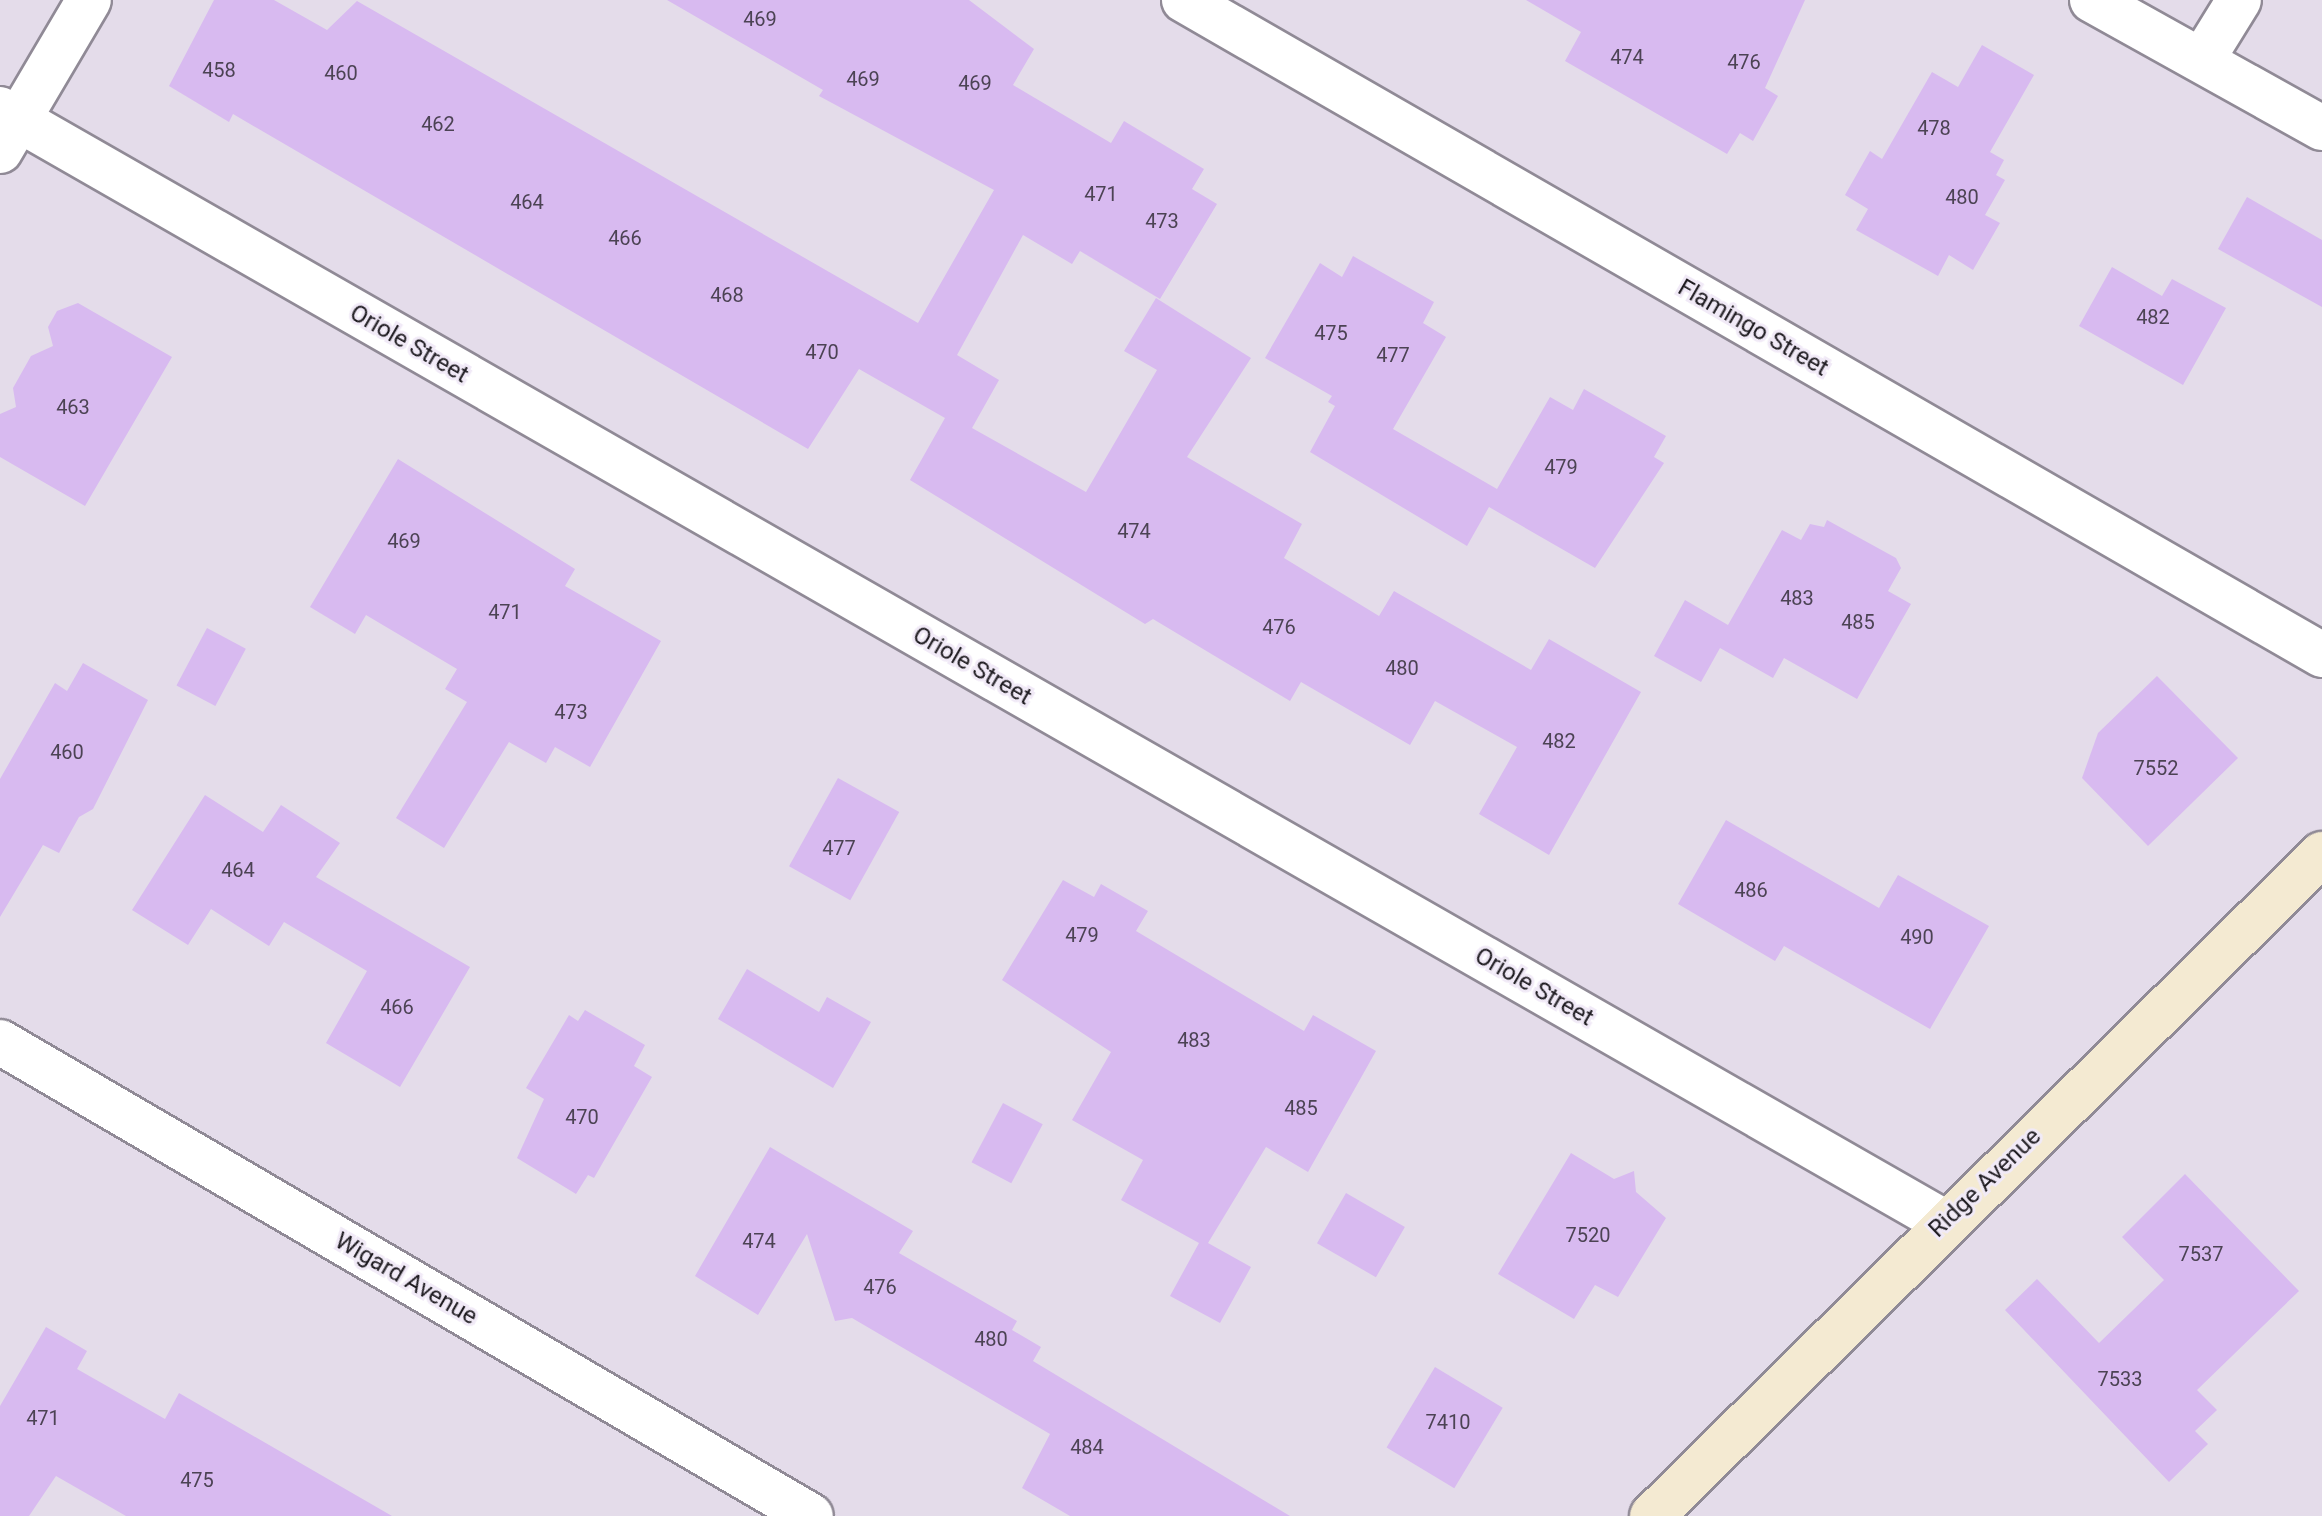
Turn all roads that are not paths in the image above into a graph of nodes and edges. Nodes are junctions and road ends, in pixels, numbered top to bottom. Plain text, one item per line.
1 (89, 0) edge
2 (1184, 0) edge
3 (2092, 0) edge
4 (2239, 0) edge
5 (2202, 60) junction
6 (6, 127) edge
7 (2322, 128) edge
8 (2322, 655) edge
9 (2322, 854) edge
10 (0, 1042) edge
11 (1944, 1222) junction
12 (811, 1516) edge
13 (1652, 1516) edge

1 - 6 street
2 - 8 street, Flamingo Street
3 - 5 street
4 - 5 street
5 - 7 street
6 - 11 street, Oriole Street
9 - 11 main road, Ridge Avenue
10 - 12 street, Wigard Avenue
11 - 13 main road, Ridge Avenue

